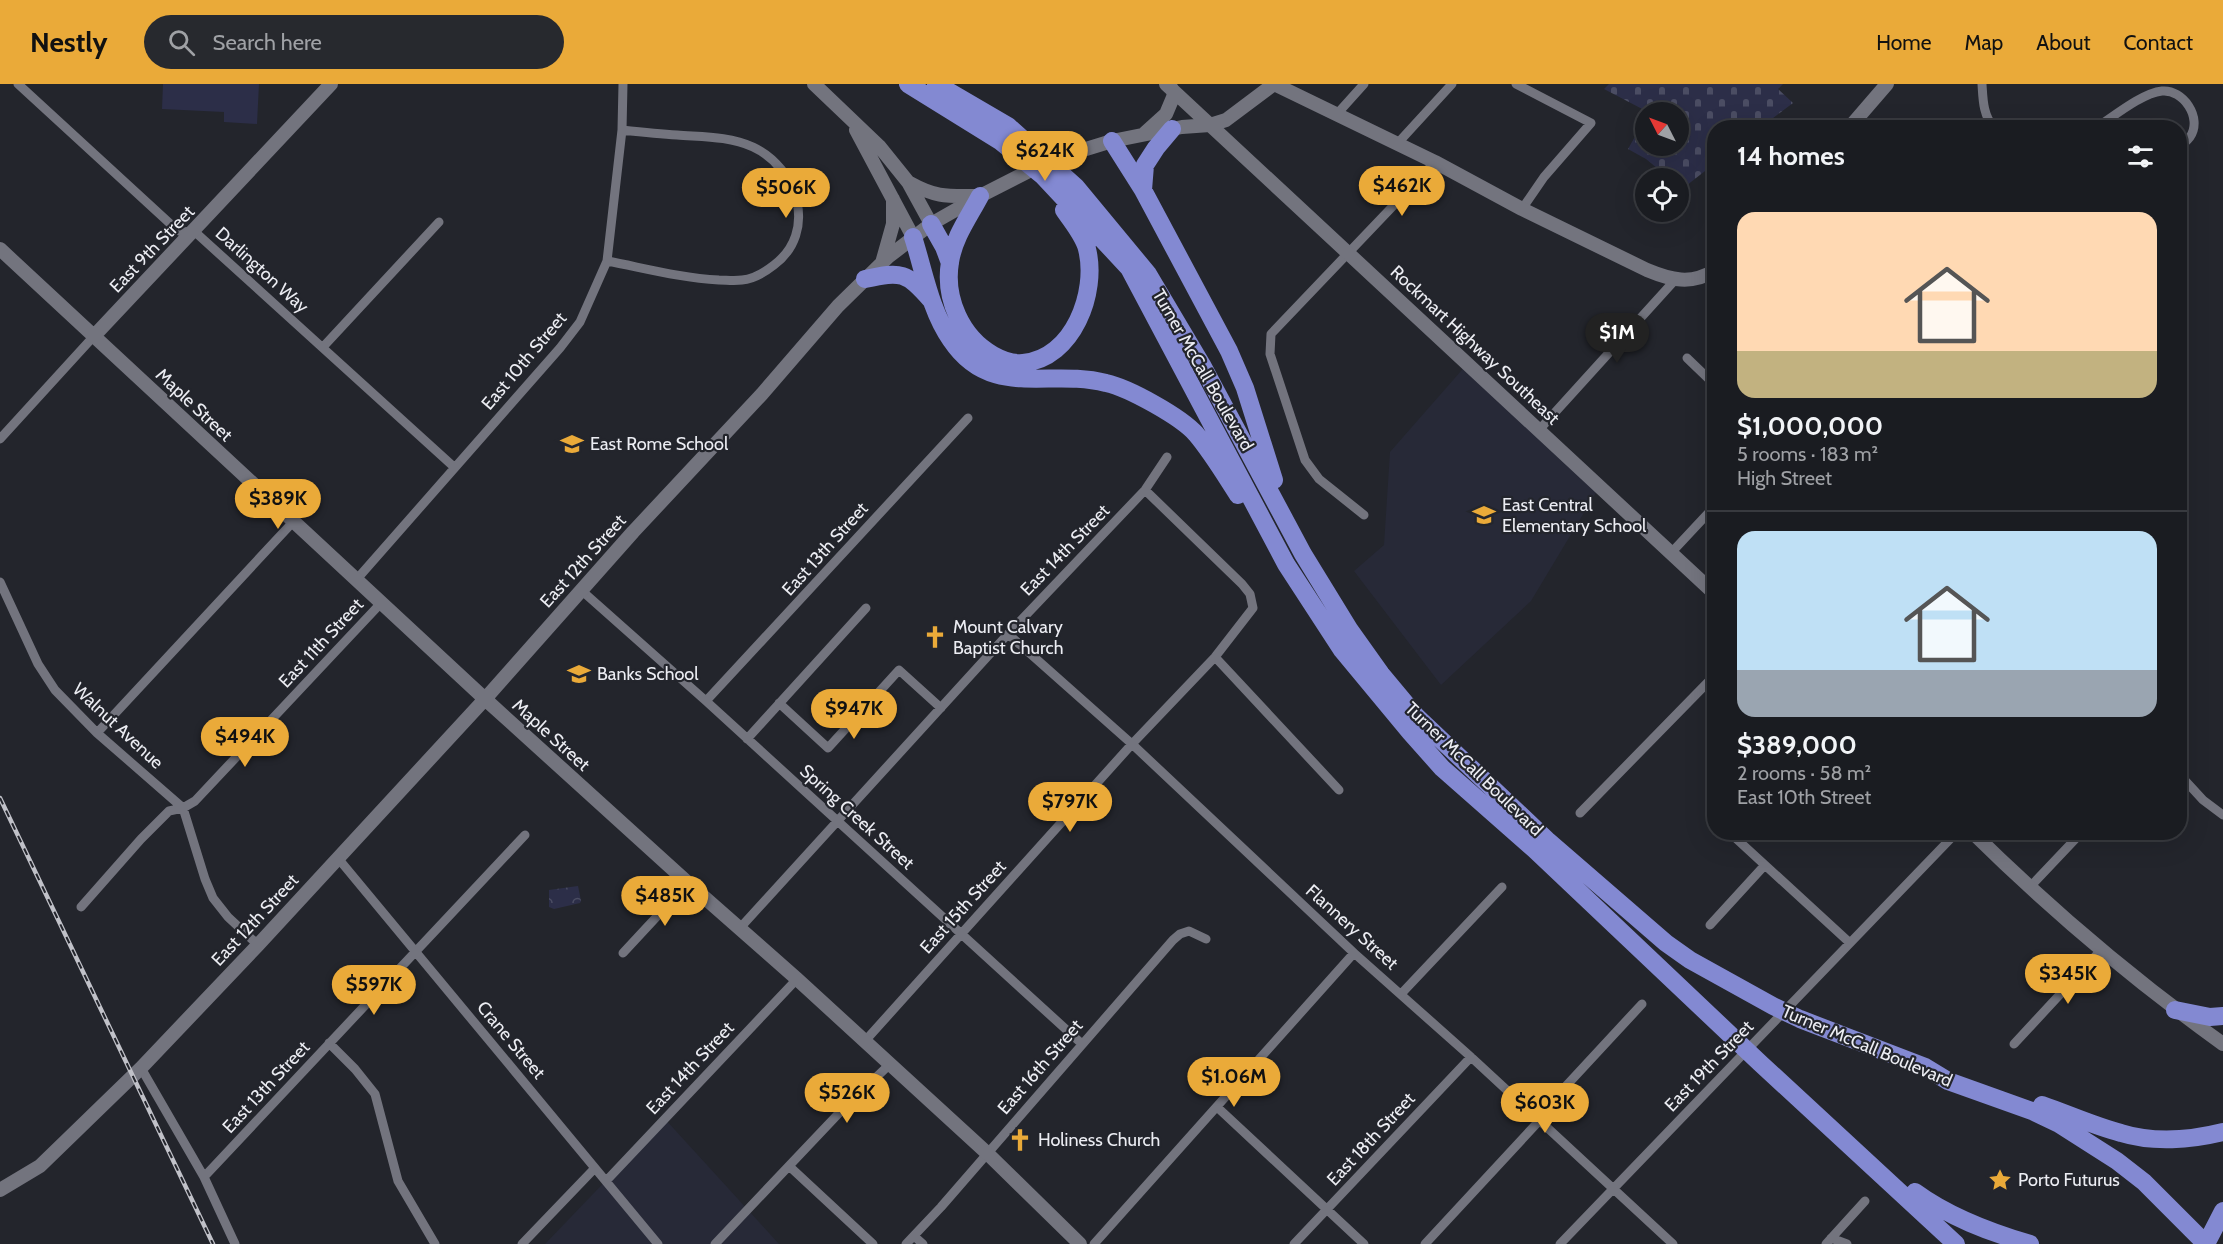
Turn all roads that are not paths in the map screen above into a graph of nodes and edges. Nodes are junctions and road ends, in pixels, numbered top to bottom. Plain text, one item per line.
1 (18, 84) edge
2 (330, 84) edge
3 (623, 84) edge
4 (814, 84) edge
5 (908, 84) edge
6 (936, 84) edge
7 (1273, 84) edge
8 (1364, 84) edge
9 (1452, 84) edge
10 (1516, 84) edge
11 (1887, 84) edge
12 (1982, 84) edge
13 (1169, 87) edge
14 (1337, 114) junction
15 (850, 120) junction
16 (1856, 120) edge
17 (1988, 120) edge
18 (2109, 120) edge
19 (1210, 125) junction
20 (1172, 129) junction
21 (622, 130) junction
22 (1143, 135) junction
23 (2187, 140) edge
24 (1112, 141) junction
25 (1397, 144) junction
26 (1435, 162) junction
27 (1043, 176) junction
28 (908, 182) junction
29 (1143, 190) junction
30 (980, 196) junction
31 (893, 197) junction
32 (1522, 209) junction
33 (439, 222) dead end
34 (931, 224) junction
35 (194, 231) junction
36 (913, 237) junction
37 (0, 249) edge
38 (1350, 253) junction
39 (607, 261) junction
40 (950, 263) junction
41 (881, 264) junction
42 (1707, 275) edge
43 (866, 279) junction
44 (1675, 280) junction
45 (933, 302) junction
46 (94, 336) junction
47 (323, 347) junction
48 (1687, 358) dead end
49 (1707, 377) edge
50 (968, 418) dead end
51 (1539, 430) junction
52 (0, 439) edge
53 (1167, 458) dead end
54 (454, 467) junction
55 (1145, 490) junction
56 (1707, 514) edge
57 (1364, 515) dead end
58 (1285, 517) junction
59 (293, 522) junction
60 (1671, 553) junction
61 (1286, 564) junction
62 (357, 579) junction
63 (0, 582) edge
64 (1707, 586) edge
65 (581, 590) junction
66 (382, 602) junction
67 (866, 608) dead end
68 (1008, 634) junction
69 (1215, 657) junction
70 (1707, 683) edge
71 (485, 699) junction
72 (706, 702) junction
73 (779, 703) junction
74 (941, 708) junction
75 (97, 733) junction
76 (747, 739) junction
77 (1132, 744) junction
78 (2187, 783) edge
79 (1339, 790) dead end
80 (183, 808) junction
81 (1580, 813) dead end
82 (2223, 815) edge
83 (837, 821) junction
84 (525, 835) dead end
85 (1737, 840) edge
86 (1949, 840) edge
87 (1980, 840) edge
88 (2074, 840) edge
89 (337, 857) junction
90 (1764, 866) junction
91 (688, 883) junction
92 (1502, 887) dead end
93 (2029, 888) junction
94 (81, 908) dead end
95 (1710, 925) dead end
96 (740, 928) junction
97 (960, 934) junction
98 (1206, 939) dead end
99 (1850, 943) junction
100 (258, 945) junction
101 (2102, 949) junction
102 (417, 952) junction
103 (623, 953) dead end
104 (1354, 954) junction
105 (797, 979) junction
106 (1401, 994) junction
107 (1642, 1004) dead end
108 (2175, 1010) junction
109 (2223, 1016) edge
110 (865, 1041) junction
111 (329, 1043) junction
112 (1082, 1044) junction
113 (2014, 1044) dead end
114 (2223, 1044) edge
115 (1471, 1057) junction
116 (889, 1065) junction
117 (1925, 1067) junction
118 (141, 1068) junction
119 (1217, 1107) junction
120 (1539, 1120) junction
121 (1837, 1132) junction
122 (2223, 1132) edge
123 (987, 1153) junction
124 (789, 1166) junction
125 (595, 1168) junction
126 (204, 1177) junction
127 (607, 1180) junction
128 (1614, 1187) junction
129 (0, 1190) edge
130 (1865, 1201) dead end
131 (1327, 1209) junction
132 (2223, 1211) edge
133 (914, 1236) junction
134 (2223, 1240) edge
135 (1828, 1241) edge
136 (235, 1244) edge
137 (435, 1244) edge
138 (522, 1244) edge
139 (658, 1244) edge
140 (715, 1244) edge
141 (873, 1244) edge
142 (906, 1244) edge
143 (923, 1244) edge
144 (1080, 1244) edge
145 (1094, 1244) edge
146 (1294, 1244) edge
147 (1365, 1244) edge
148 (1425, 1244) edge
149 (1560, 1244) edge
150 (1673, 1244) edge
151 (1846, 1244) edge
152 (1956, 1244) edge
153 (2030, 1244) edge
154 (2208, 1244) edge

1 - 35 street, Darlington Way
2 - 35 main road, East 9th Street
3 - 21 street, East 10th Street
4 - 15 main road
5 - 27 highway, Turner McCall Boulevard
6 - 58 highway, Turner McCall Boulevard
7 - 14 main road
7 - 19 main road, East 12th Street
8 - 14 street
9 - 25 street
10 - 32 street
11 - 16 main road
12 - 17 street
13 - 19 main road, Rockmart Highway Southeast
13 - 22 main road
14 - 25 main road
15 - 28 main road
15 - 31 main road
18 - 23 street
19 - 20 main road, East 12th Street
19 - 38 main road, Rockmart Highway Southeast
20 - 22 main road, East 12th Street
20 - 29 highway
21 - 39 street, East 10th Street
21 - 39 street
22 - 24 main road, East 12th Street
24 - 29 highway
24 - 30 main road, East 12th Street
25 - 26 main road
26 - 32 main road
26 - 38 street
27 - 40 highway
27 - 61 highway, Turner McCall Boulevard
28 - 30 main road
28 - 34 main road
29 - 58 highway
30 - 34 main road, East 12th Street
30 - 40 highway
31 - 36 main road
31 - 41 main road
32 - 44 main road
33 - 47 street
34 - 36 main road, East 12th Street
34 - 40 highway
35 - 46 main road, East 9th Street
35 - 47 street, Darlington Way
36 - 41 main road, East 12th Street
36 - 45 highway
37 - 46 main road, Maple Street
38 - 51 main road, Rockmart Highway Southeast
38 - 57 street
39 - 54 street, East 10th Street
41 - 43 main road, East 12th Street
42 - 44 main road
43 - 45 highway
43 - 65 main road, East 12th Street
44 - 51 street
45 - 61 highway
46 - 52 street, East 9th Street
46 - 59 main road, Maple Street
47 - 54 street, Darlington Way
48 - 49 street
50 - 72 street, East 13th Street
51 - 60 main road, Rockmart Highway Southeast
53 - 55 street, East 14th Street
54 - 62 street, East 10th Street
55 - 68 street, East 14th Street
55 - 69 street, East 15th Street
56 - 60 street
58 - 117 highway, Turner McCall Boulevard
59 - 62 main road, Maple Street
59 - 75 street
60 - 64 main road, Rockmart Highway Southeast
61 - 121 highway, Turner McCall Boulevard
62 - 66 main road, Maple Street
63 - 75 street, Walnut Avenue
65 - 71 main road, East 12th Street
65 - 72 street, Spring Creek Street
66 - 71 main road, Maple Street
66 - 80 street, East 11th Street
67 - 73 street
68 - 74 street, East 14th Street
68 - 77 street, Flannery Street
69 - 77 street, East 15th Street
69 - 79 street
70 - 81 street
71 - 89 main road, East 12th Street
71 - 91 main road, Maple Street
72 - 76 street, Spring Creek Street
73 - 74 street
73 - 76 street
74 - 83 street, East 14th Street
75 - 80 street, Walnut Avenue
76 - 83 street, Spring Creek Street
77 - 97 street, East 15th Street
77 - 104 street, Flannery Street
78 - 82 street
80 - 94 street, East 11th Street
80 - 100 street
83 - 96 street, East 14th Street
83 - 97 street, Spring Creek Street
84 - 102 street, East 13th Street
85 - 90 street
86 - 99 street, East 19th Street
87 - 93 main road
88 - 93 street
89 - 100 main road, East 12th Street
89 - 102 street, Crane Street
90 - 95 street
90 - 99 street
91 - 96 main road, Maple Street
91 - 103 street
92 - 106 street
93 - 101 main road
96 - 105 main road, Maple Street
97 - 110 street, East 15th Street
97 - 112 street, Spring Creek Street
98 - 112 street, East 16th Street
99 - 128 street, East 19th Street
100 - 118 main road, East 12th Street
101 - 108 main road
101 - 113 street
102 - 111 street, East 13th Street
102 - 125 street, Crane Street
104 - 106 street, Flannery Street
104 - 119 street
105 - 110 main road, Maple Street
105 - 127 street, East 14th Street
106 - 115 street, Flannery Street
107 - 120 street
108 - 109 highway
108 - 114 main road
110 - 116 main road, Maple Street
111 - 126 street, East 13th Street
111 - 137 street
112 - 123 street, East 16th Street
115 - 120 street, Flannery Street
115 - 131 street, East 18th Street
116 - 123 main road, Maple Street
116 - 124 street
117 - 122 highway
117 - 154 highway, Turner McCall Boulevard
118 - 126 street
118 - 129 main road, East 12th Street
119 - 131 street
119 - 145 street
120 - 128 street, Flannery Street
120 - 148 street
121 - 152 highway, Turner McCall Boulevard
121 - 153 highway
123 - 133 street, East 16th Street
123 - 144 main road, Maple Street
124 - 140 street
124 - 141 street
125 - 127 street, Crane Street
125 - 138 street
126 - 136 street
127 - 139 street, Crane Street
128 - 149 street, East 19th Street
128 - 150 street, Flannery Street
130 - 135 street
131 - 146 street, East 18th Street
131 - 147 street
132 - 154 highway
133 - 142 street, East 16th Street
133 - 143 street
134 - 154 highway
135 - 151 street

